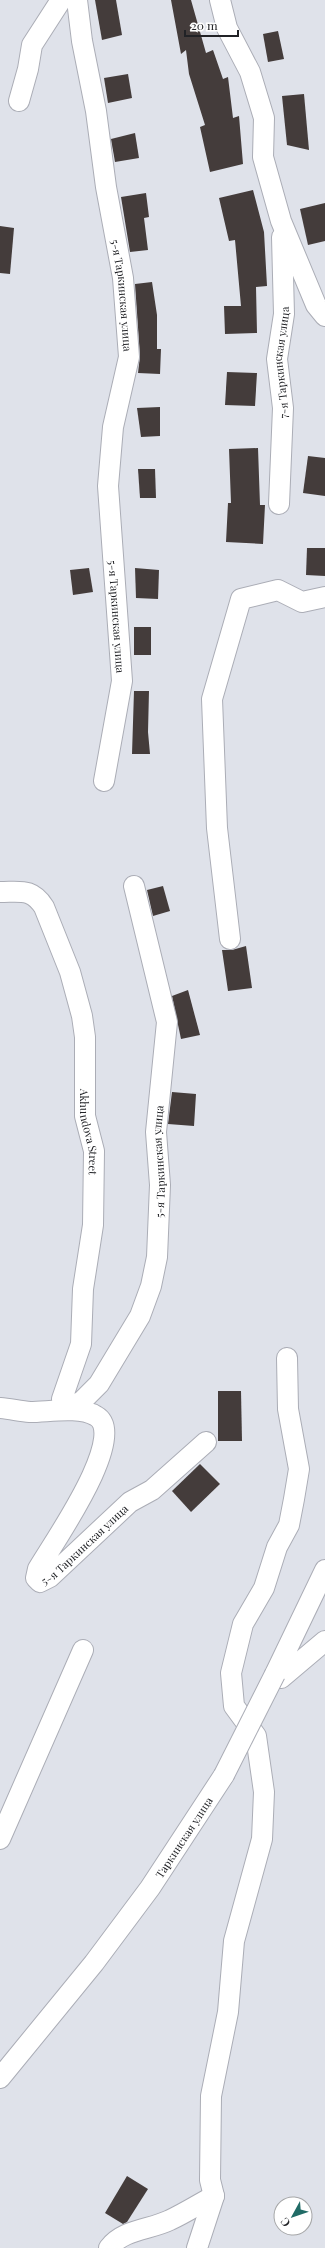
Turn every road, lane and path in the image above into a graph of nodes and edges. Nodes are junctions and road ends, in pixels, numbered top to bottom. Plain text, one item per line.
1 (61, 0) edge
2 (78, 0) edge
3 (220, 0) edge
4 (19, 101) dead end
5 (281, 220) junction
6 (325, 316) edge
7 (279, 504) dead end
8 (325, 597) edge
9 (104, 781) dead end
10 (134, 886) dead end
11 (0, 892) edge
12 (230, 939) dead end
13 (287, 1358) dead end
14 (0, 1408) edge
15 (65, 1410) junction
16 (206, 1442) dead end
17 (325, 1570) edge
18 (325, 1640) edge
19 (83, 1650) dead end
20 (275, 1674) junction
21 (0, 1839) edge
22 (0, 2078) edge
23 (214, 2196) junction
24 (109, 2248) edge
25 (197, 2248) edge

1 - 4 street
2 - 9 street, 5-я Таркинская улица
3 - 5 street, 7-я Таркинская улица
5 - 6 street, 7-я Таркинская улица
5 - 7 street, 7-я Таркинская улица
8 - 12 street
10 - 15 street, 5-я Таркинская улица
11 - 15 street, Akhundova Street
13 - 23 street
14 - 15 street, 5-я Таркинская улица
15 - 16 street, 5-я Таркинская улица
17 - 20 street, Таркинская улица
18 - 20 street
19 - 21 street
20 - 22 street, Таркинская улица, bridge
23 - 24 street
23 - 25 street

